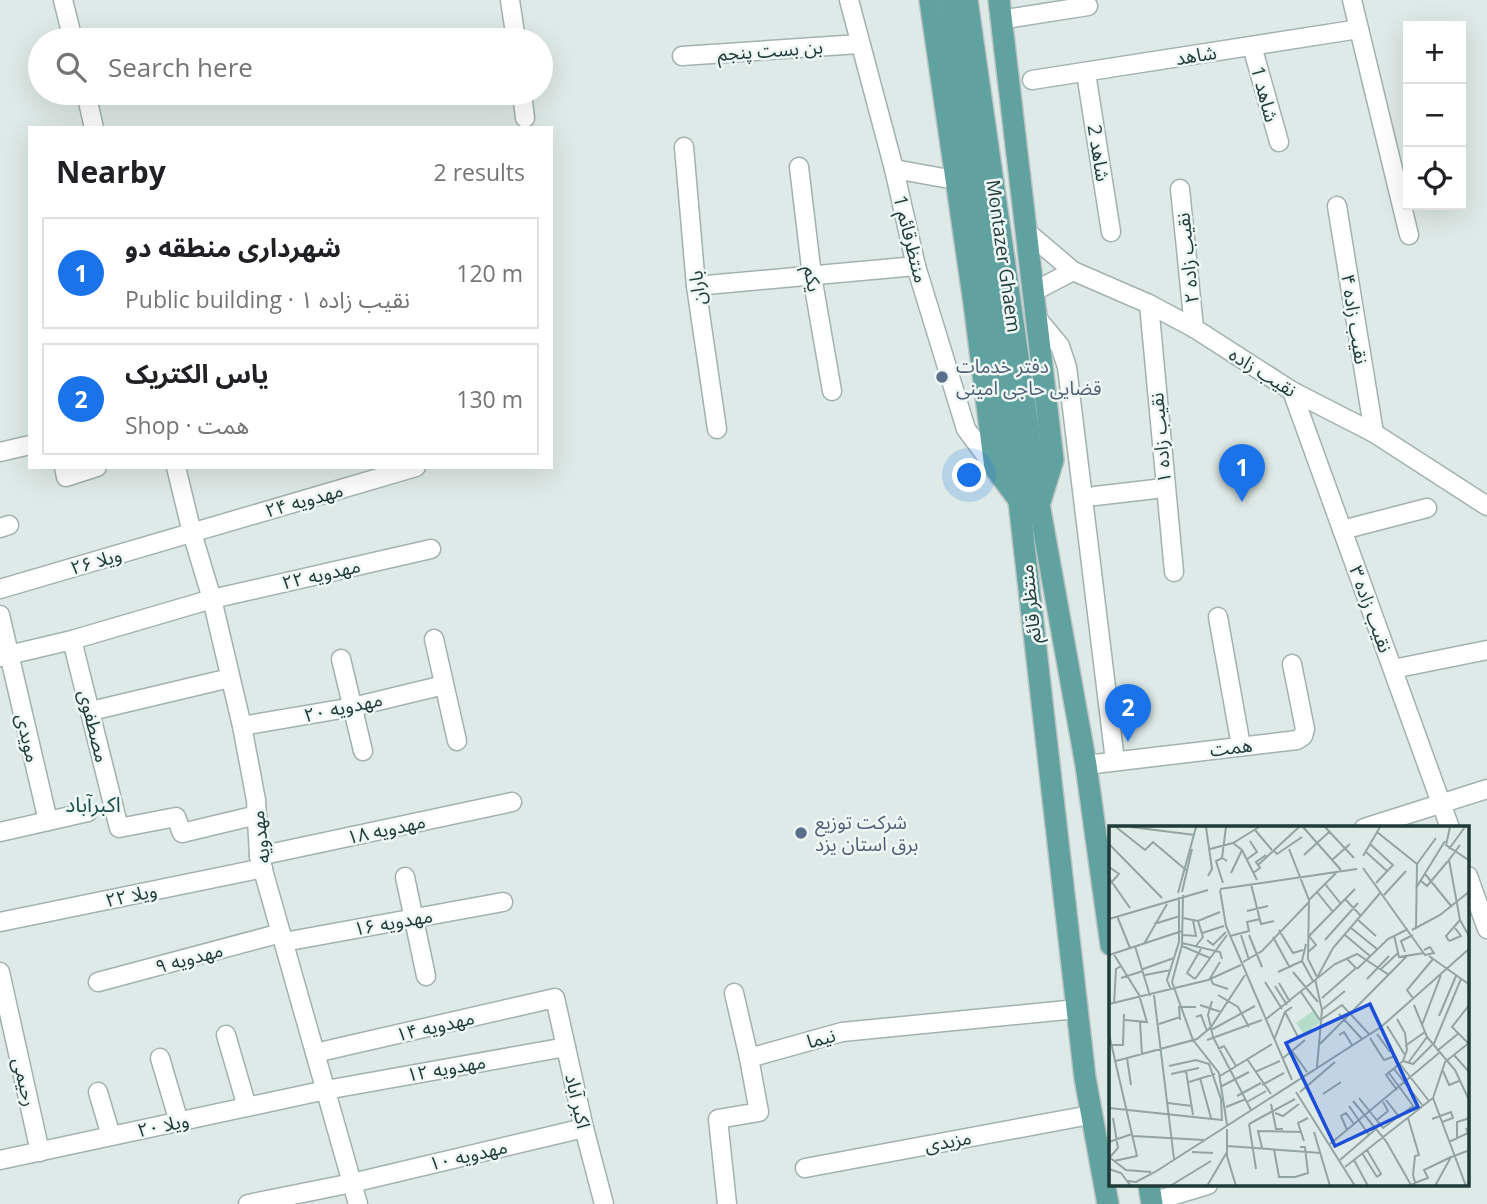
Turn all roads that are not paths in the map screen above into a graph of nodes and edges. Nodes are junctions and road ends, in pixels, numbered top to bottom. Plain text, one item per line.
1 (63, 0) edge
2 (510, 0) edge
3 (849, 0) edge
4 (1352, 0) edge
5 (950, 1) edge
6 (1088, 6) dead end
7 (999, 10) edge
8 (70, 28) edge
9 (514, 28) edge
10 (1359, 29) junction
11 (859, 44) junction
12 (1252, 46) junction
13 (681, 56) dead end
14 (1086, 73) junction
15 (1032, 80) dead end
16 (89, 105) edge
17 (523, 105) edge
18 (525, 118) dead end
19 (94, 126) edge
20 (1279, 142) dead end
21 (684, 147) dead end
22 (799, 167) dead end
23 (894, 169) junction
24 (955, 180) junction
25 (1180, 188) dead end
26 (1337, 206) dead end
27 (1026, 232) junction
28 (1111, 232) dead end
29 (1409, 235) dead end
30 (916, 266) junction
31 (1073, 271) junction
32 (812, 276) junction
33 (696, 286) junction
34 (1033, 292) junction
35 (1149, 304) junction
36 (1036, 317) junction
37 (1194, 328) junction
38 (832, 391) dead end
39 (1292, 391) junction
40 (717, 429) dead end
41 (1374, 433) junction
42 (28, 445) edge
43 (0, 452) edge
44 (995, 468) junction
45 (64, 469) edge
46 (91, 469) edge
47 (176, 469) edge
48 (409, 469) edge
49 (1164, 488) junction
50 (1095, 496) dead end
51 (1029, 502) junction
52 (1487, 506) edge
53 (1427, 508) dead end
54 (1342, 530) junction
55 (192, 533) junction
56 (431, 549) dead end
57 (1174, 572) dead end
58 (0, 589) edge
59 (212, 599) junction
60 (0, 615) edge
61 (1218, 617) dead end
62 (434, 639) dead end
63 (72, 640) junction
64 (1487, 650) edge
65 (4, 656) edge
66 (341, 659) dead end
67 (1292, 664) dead end
68 (1392, 669) junction
69 (230, 678) junction
70 (444, 685) junction
71 (353, 707) junction
72 (91, 711) junction
73 (242, 726) junction
74 (457, 741) dead end
75 (1241, 746) junction
76 (363, 751) dead end
77 (1115, 761) junction
78 (1086, 765) junction
79 (1487, 789) edge
80 (512, 802) dead end
81 (1441, 802) junction
82 (88, 812) dead end
83 (257, 815) junction
84 (47, 821) junction
85 (1370, 826) edge
86 (1449, 826) edge
87 (0, 832) edge
88 (261, 862) junction
89 (1105, 865) edge
90 (405, 877) dead end
91 (1470, 883) edge
92 (503, 902) dead end
93 (1108, 912) edge
94 (414, 919) junction
95 (0, 922) edge
96 (1481, 923) edge
97 (282, 938) junction
98 (0, 972) edge
99 (426, 976) dead end
100 (97, 982) dead end
101 (733, 993) dead end
102 (555, 998) joint
103 (1077, 1009) junction
104 (226, 1035) dead end
105 (566, 1047) junction
106 (315, 1053) junction
107 (160, 1058) dead end
108 (750, 1058) junction
109 (326, 1090) junction
110 (98, 1092) dead end
111 (247, 1107) junction
112 (1090, 1115) junction
113 (179, 1122) junction
114 (584, 1128) junction
115 (111, 1136) junction
116 (40, 1152) junction
117 (0, 1160) edge
118 (805, 1168) dead end
119 (352, 1183) junction
120 (1203, 1186) edge
121 (1151, 1197) edge
122 (248, 1204) edge
123 (358, 1204) edge
124 (604, 1204) edge
125 (727, 1204) edge
126 (1108, 1204) edge

1 - 8 street
2 - 9 street
3 - 11 street, منتظرقائم 1
4 - 10 street
5 - 24 main road
5 - 51 main road, منتظر قائم
5 - 51 main road, Montazer Ghaem
6 - 7 street
7 - 27 main road
10 - 12 street, شاهد
10 - 29 street
11 - 13 street, بن بست پنجم
11 - 23 street, منتظرقائم 1
12 - 14 street, شاهد
12 - 20 street, شاهد 1
14 - 15 street, شاهد
14 - 28 street, شاهد 2
16 - 19 street
17 - 18 street
21 - 33 street, باران
22 - 32 street, یکم
23 - 24 street
23 - 30 street, منتظرقائم 1
24 - 44 main road
25 - 37 street, نقیب زاده ۲
26 - 41 street, نقیب زاده ۴
27 - 31 street, نقیب زاده
27 - 34 main road
30 - 32 street
30 - 44 street, منتظرقائم 1
31 - 34 street
31 - 35 street, نقیب زاده
32 - 33 street
32 - 38 street, یکم
33 - 40 street, باران
34 - 36 main road
35 - 37 street, نقیب زاده
35 - 49 street, نقیب زاده ۱
36 - 51 main road
36 - 77 street
37 - 39 street, نقیب زاده
39 - 41 street, نقیب زاده
39 - 54 street, نقیب زاده ۳
41 - 52 street, نقیب زاده
42 - 43 street
44 - 51 main road
45 - 46 street
47 - 55 street, مهدویه
48 - 55 street, مهدویه ۲۴
49 - 50 street
49 - 57 street, نقیب زاده ۱
51 - 78 main road, منتظر قائم
51 - 103 main road, منتظر قائم
53 - 54 street
54 - 68 street, نقیب زاده ۳
55 - 58 street, ویلا ۲۶
55 - 59 street, مهدویه
56 - 59 street, مهدویه ۲۲
59 - 63 street
59 - 69 street, مهدویه
60 - 65 street, مویدی
61 - 75 street
62 - 70 street
63 - 65 street
63 - 72 street, مصطفوی
64 - 68 street
65 - 84 street, مویدی
66 - 71 street
67 - 75 street, همت
68 - 81 street, نقیب زاده ۳
69 - 72 street
69 - 73 street, مهدویه
70 - 71 street, مهدویه ۲۰
70 - 74 street
71 - 73 street, مهدویه ۲۰
71 - 76 street
72 - 83 street, مصطفوی
73 - 83 street, مهدویه
75 - 77 street, همت
77 - 78 street, همت
78 - 89 main road, منتظر قائم
79 - 81 street
80 - 88 street, مهدویه ۱۸
81 - 85 street
81 - 86 street, نقیب زاده ۳
82 - 84 street
83 - 88 street, مهدویه
84 - 87 street
88 - 95 street, ویلا ۲۲
88 - 97 street, مهدویه
89 - 93 main road, منتظر قائم
90 - 94 street
91 - 96 street
92 - 94 street, مهدویه ۱۶
94 - 97 street, مهدویه ۱۶
94 - 99 street
97 - 100 street, مهدویه ۹
97 - 106 street, مهدویه
98 - 116 street, رحیمی
101 - 108 street
102 - 105 street, اکبر آباد
102 - 106 street, مهدویه ۱۴
103 - 108 street, نیما
103 - 112 main road, منتظر قائم
104 - 111 street
105 - 109 street, مهدویه ۱۲
105 - 114 street, اکبر آباد
106 - 109 street, مهدویه
107 - 113 street
108 - 125 street
109 - 111 street, ویلا ۲۰
109 - 119 street, مهدویه
110 - 115 street
111 - 113 street, ویلا ۲۰
112 - 118 street, مزیدی
112 - 126 main road, منتظر قائم
113 - 115 street, ویلا ۲۰
114 - 119 street, مهدویه ۱۰
114 - 124 street, اکبر آباد
115 - 116 street, ویلا ۲۰
116 - 117 street, ویلا ۲۰
119 - 122 street, مهدویه ۱۰
119 - 123 street, مهدویه
120 - 121 street

